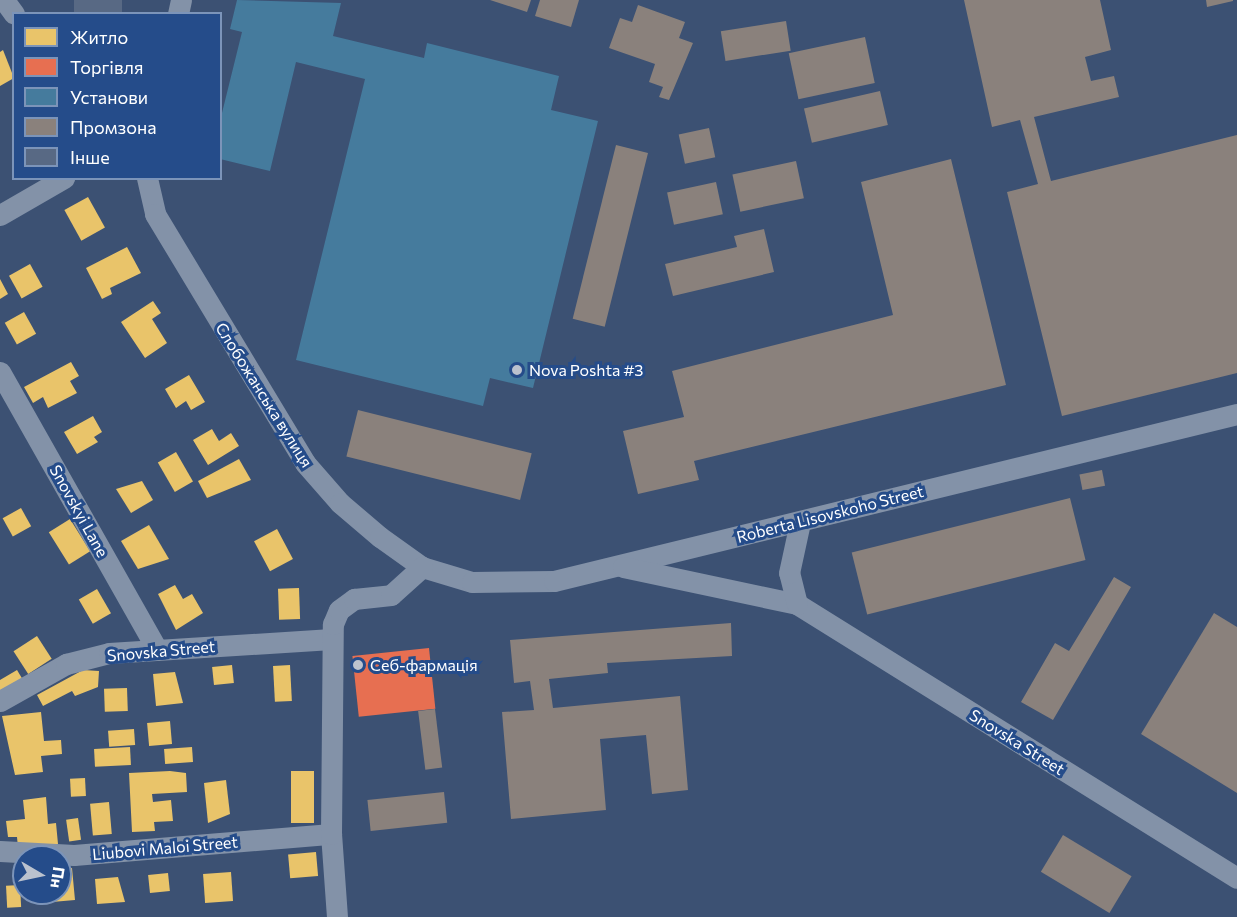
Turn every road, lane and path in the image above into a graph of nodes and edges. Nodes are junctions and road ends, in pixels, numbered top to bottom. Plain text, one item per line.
1 (61, 180) edge
2 (147, 180) edge
3 (0, 215) edge
4 (0, 372) edge
5 (1237, 414) edge
6 (800, 522) junction
7 (617, 566) junction
8 (422, 567) junction
9 (797, 604) junction
10 (332, 639) junction
11 (157, 650) junction
12 (0, 701) edge
13 (331, 834) junction
14 (0, 850) edge
15 (1237, 878) edge
16 (337, 917) edge

1 - 3 street
2 - 8 street, Слобожанська вулиця
4 - 11 street, Snovskyi Lane
5 - 6 street, Roberta Lisovskoho Street
6 - 7 street, Roberta Lisovskoho Street
6 - 9 street
7 - 8 street, Roberta Lisovskoho Street
7 - 9 street, Snovska Street
8 - 10 street
9 - 15 street, Snovska Street
10 - 11 street, Snovska Street
10 - 13 street
11 - 12 street, Snovska Street
13 - 14 street, Liubovi Maloi Street
13 - 16 street

